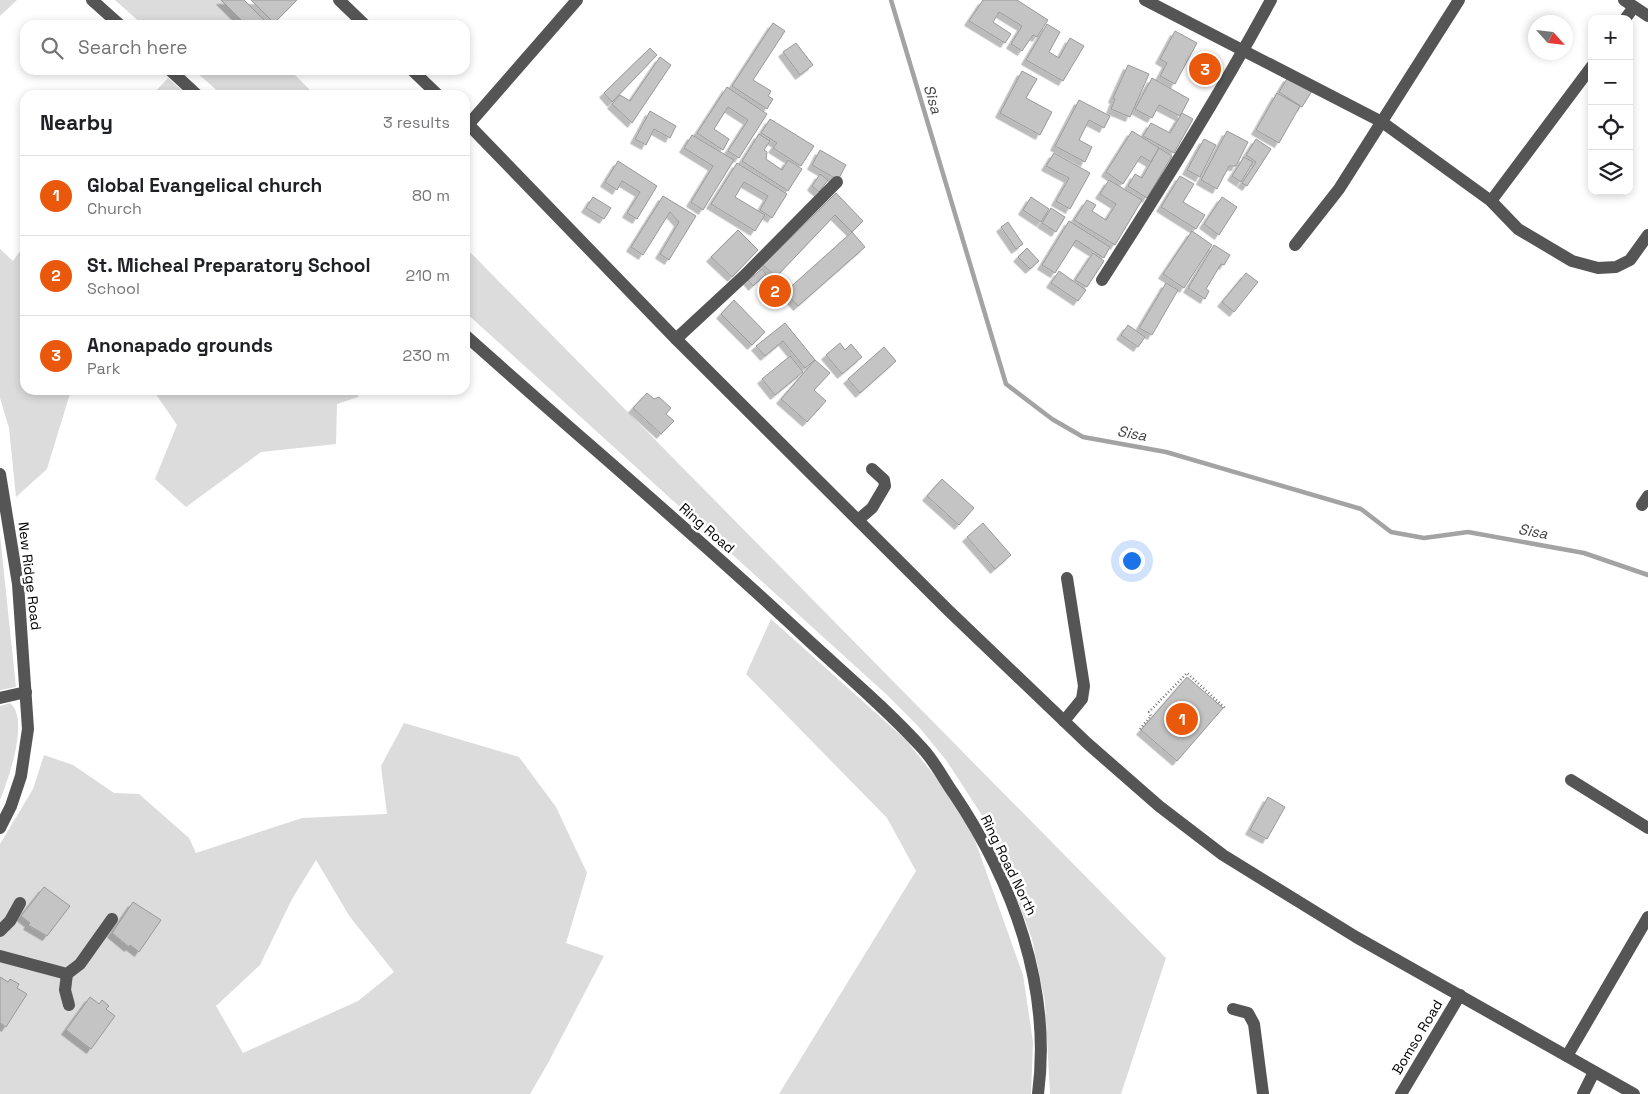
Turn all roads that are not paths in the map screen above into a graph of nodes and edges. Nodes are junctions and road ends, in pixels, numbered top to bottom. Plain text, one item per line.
1 (92, 0) edge
2 (339, 0) edge
3 (577, 0) edge
4 (1145, 0) edge
5 (1271, 0) edge
6 (1458, 0) edge
7 (1629, 3) edge
8 (1648, 16) edge
9 (114, 20) edge
10 (360, 20) edge
11 (1244, 50) junction
12 (1588, 71) edge
13 (175, 75) edge
14 (417, 75) edge
15 (192, 90) edge
16 (433, 90) edge
17 (470, 120) edge
18 (1382, 122) junction
19 (470, 126) edge
20 (837, 182) dead end
21 (1491, 201) junction
22 (1648, 235) edge
23 (1295, 245) dead end
24 (1102, 280) dead end
25 (470, 339) edge
26 (676, 339) junction
27 (872, 469) dead end
28 (0, 474) edge
29 (3, 513) edge
30 (858, 520) junction
31 (1067, 578) dead end
32 (26, 692) junction
33 (0, 698) edge
34 (1064, 721) junction
35 (924, 750) joint
36 (1571, 780) dead end
37 (0, 828) edge
38 (1648, 828) edge
39 (20, 903) dead end
40 (1648, 917) edge
41 (112, 920) dead end
42 (0, 931) edge
43 (0, 956) edge
44 (67, 974) junction
45 (1460, 995) junction
46 (69, 1005) dead end
47 (1233, 1009) dead end
48 (1567, 1056) junction
49 (1594, 1072) junction
50 (1038, 1094) edge
51 (1263, 1094) edge
52 (1401, 1094) edge
53 (1583, 1094) edge
54 (1634, 1094) edge

1 - 9 street
2 - 10 street
3 - 17 street
4 - 11 street
5 - 11 street
6 - 18 street
7 - 8 street
11 - 18 street
11 - 24 street
12 - 21 street
13 - 15 street
14 - 16 street
18 - 21 street
18 - 23 street
19 - 26 street
20 - 26 street
21 - 22 street
25 - 35 street, Ring Road
26 - 30 street
27 - 30 street
28 - 29 street, New Ridge Road
29 - 32 street, New Ridge Road
30 - 34 street
31 - 34 street
32 - 33 street
32 - 37 street, New Ridge Road
34 - 45 street
35 - 50 street, Ring Road North
36 - 38 street
39 - 42 street
40 - 48 street
41 - 44 street
43 - 44 street
44 - 46 street
45 - 48 street
45 - 52 street, Bomso Road
47 - 51 street
48 - 49 street
49 - 53 street
49 - 54 street

